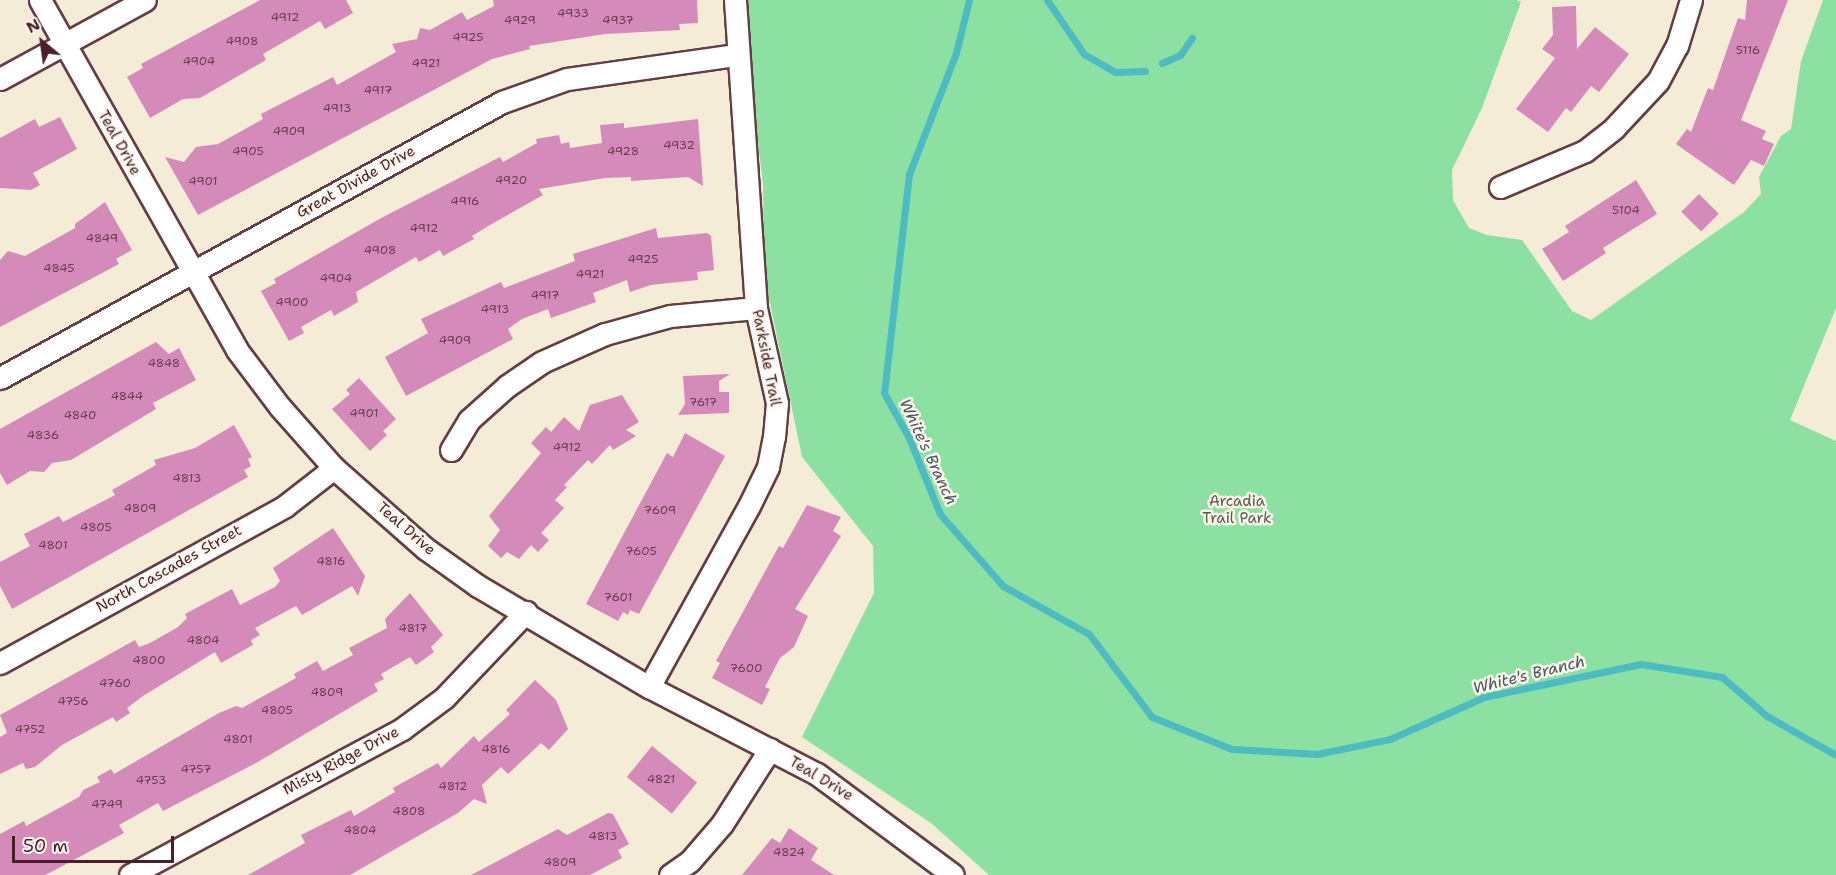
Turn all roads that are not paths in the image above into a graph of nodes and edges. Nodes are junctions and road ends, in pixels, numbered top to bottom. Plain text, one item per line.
1 (40, 0) edge
2 (145, 0) edge
3 (735, 0) edge
4 (1691, 0) edge
5 (64, 44) junction
6 (736, 55) junction
7 (0, 79) edge
8 (1500, 187) dead end
9 (191, 274) junction
10 (756, 308) junction
11 (0, 378) edge
12 (451, 450) dead end
13 (334, 468) junction
14 (526, 612) junction
15 (0, 663) edge
16 (649, 687) junction
17 (770, 749) junction
18 (130, 875) edge
19 (670, 875) edge
20 (953, 875) edge

1 - 5 street, Teal Drive
2 - 5 street
3 - 6 street, Parkside Trail
4 - 8 street
5 - 7 street
5 - 9 street, Teal Drive
6 - 9 street, Great Divide Drive
6 - 10 street, Parkside Trail
9 - 11 street, Great Divide Drive
9 - 13 street, Teal Drive
10 - 12 street
10 - 16 street, Parkside Trail
13 - 14 street, Teal Drive
13 - 15 street, North Cascades Street
14 - 16 street, Teal Drive
14 - 18 street, Misty Ridge Drive
16 - 17 street, Teal Drive
17 - 19 street
17 - 20 street, Teal Drive

